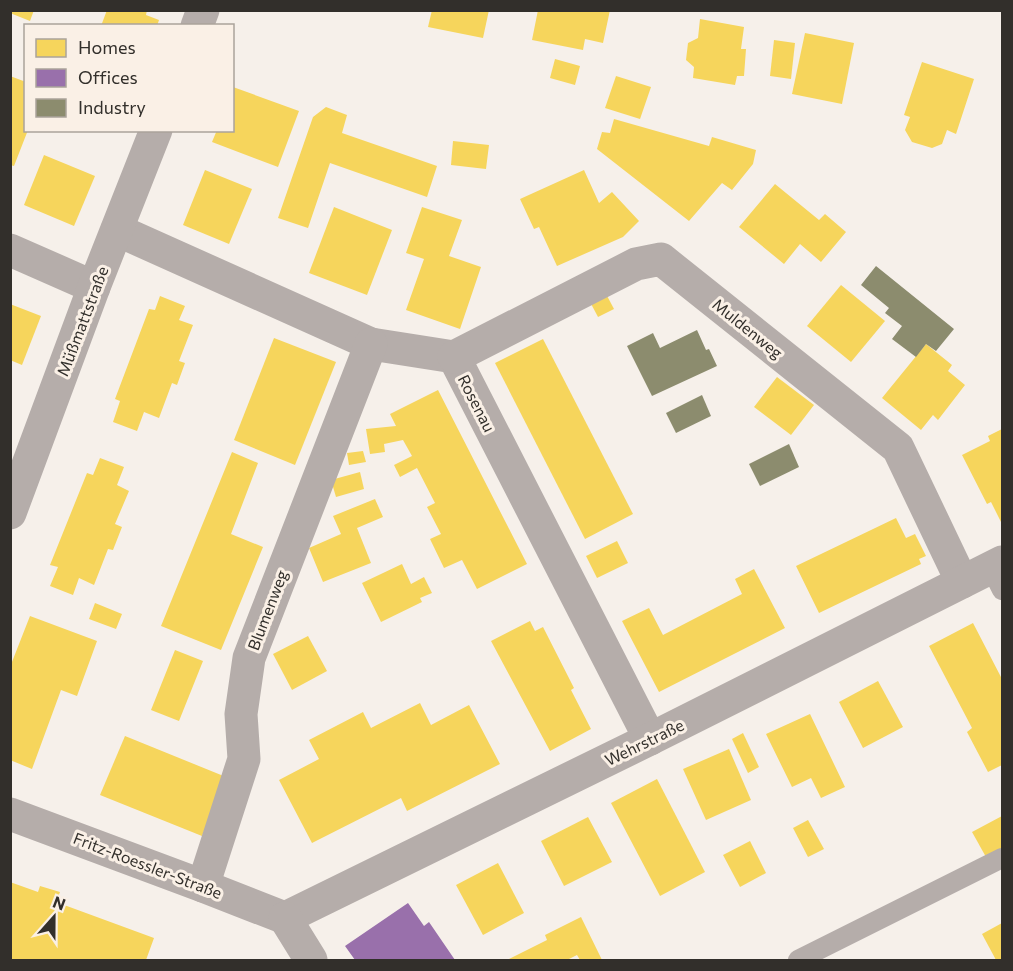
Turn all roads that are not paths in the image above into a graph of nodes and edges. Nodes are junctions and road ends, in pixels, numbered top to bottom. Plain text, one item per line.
1 (155, 132) edge
2 (117, 230) junction
3 (10, 250) edge
4 (94, 287) junction
5 (371, 344) junction
6 (454, 357) junction
7 (10, 513) edge
8 (999, 573) edge
9 (962, 582) junction
10 (650, 739) junction
11 (10, 814) edge
12 (1002, 858) edge
13 (203, 886) junction
14 (285, 918) junction
15 (311, 960) edge
16 (798, 960) edge

1 - 2 street, Müßmattstraße
2 - 4 street, Müßmattstraße
2 - 5 street, Rosenau
3 - 4 street
4 - 7 street, Müßmattstraße
5 - 6 street, Rosenau
5 - 13 street, Blumenweg
6 - 9 street, Muldenweg
6 - 10 street, Rosenau
8 - 9 street, Wehrstraße
9 - 10 street, Wehrstraße
10 - 14 street, Wehrstraße
11 - 13 street, Fritz-Roessler-Straße
12 - 16 lane
13 - 14 street, Fritz-Roessler-Straße
14 - 15 street

